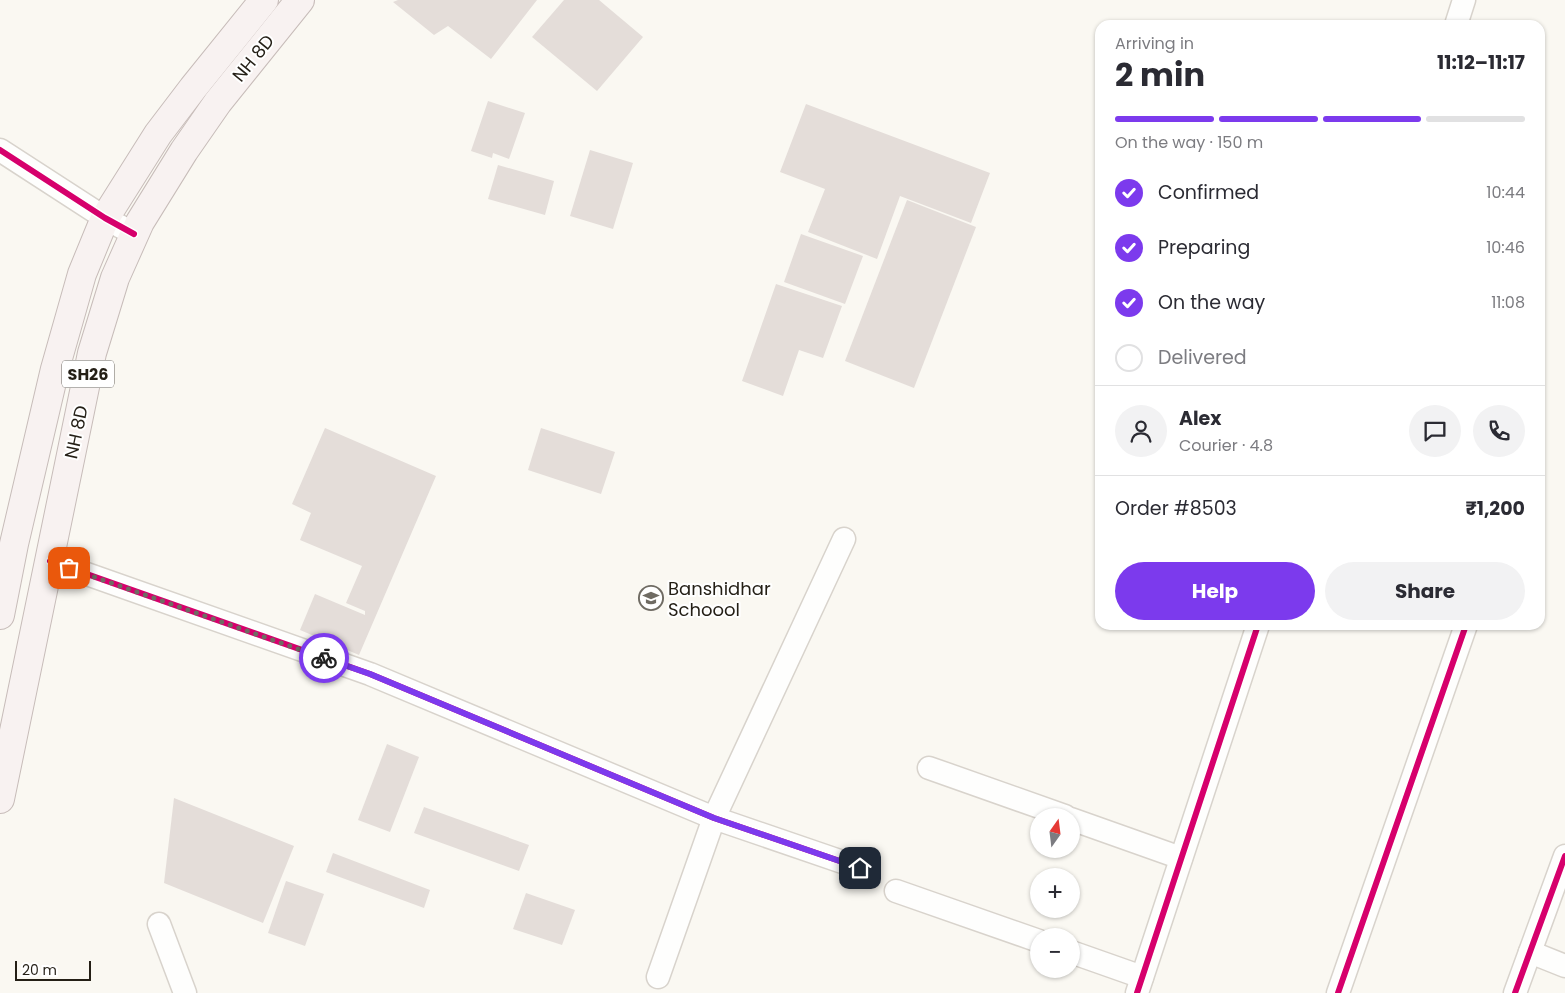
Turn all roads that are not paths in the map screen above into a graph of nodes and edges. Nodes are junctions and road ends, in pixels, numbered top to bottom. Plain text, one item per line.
1 (264, 0) edge
2 (300, 0) edge
3 (1464, 0) edge
4 (1458, 20) edge
5 (0, 150) edge
6 (104, 218) junction
7 (134, 234) junction
8 (844, 539) dead end
9 (50, 561) junction
10 (0, 615) edge
11 (1256, 630) edge
12 (1464, 630) edge
13 (928, 768) dead end
14 (0, 799) edge
15 (1042, 808) edge
16 (714, 818) junction
17 (1080, 822) edge
18 (1565, 856) edge
19 (1181, 858) junction
20 (860, 868) dead end
21 (896, 891) dead end
22 (159, 924) dead end
23 (1030, 938) edge
24 (1530, 952) junction
25 (1080, 956) edge
26 (1565, 966) edge
27 (658, 977) dead end
28 (1140, 985) edge
29 (185, 993) edge
30 (1338, 993) edge
31 (1515, 993) edge

1 - 6 main road, NH 8D / SH26
2 - 7 main road, NH 8D / SH26
3 - 4 street
5 - 6 street
6 - 7 street
6 - 10 main road, NH 8D / SH26
7 - 9 main road, NH 8D / SH26
8 - 16 street
9 - 14 main road, NH 8D / SH26
9 - 16 street
11 - 19 street
12 - 30 street
13 - 15 street
16 - 20 street
16 - 27 street
17 - 19 street
18 - 24 street
19 - 28 street
21 - 23 street
22 - 29 street
24 - 26 street
24 - 31 street
25 - 28 street

